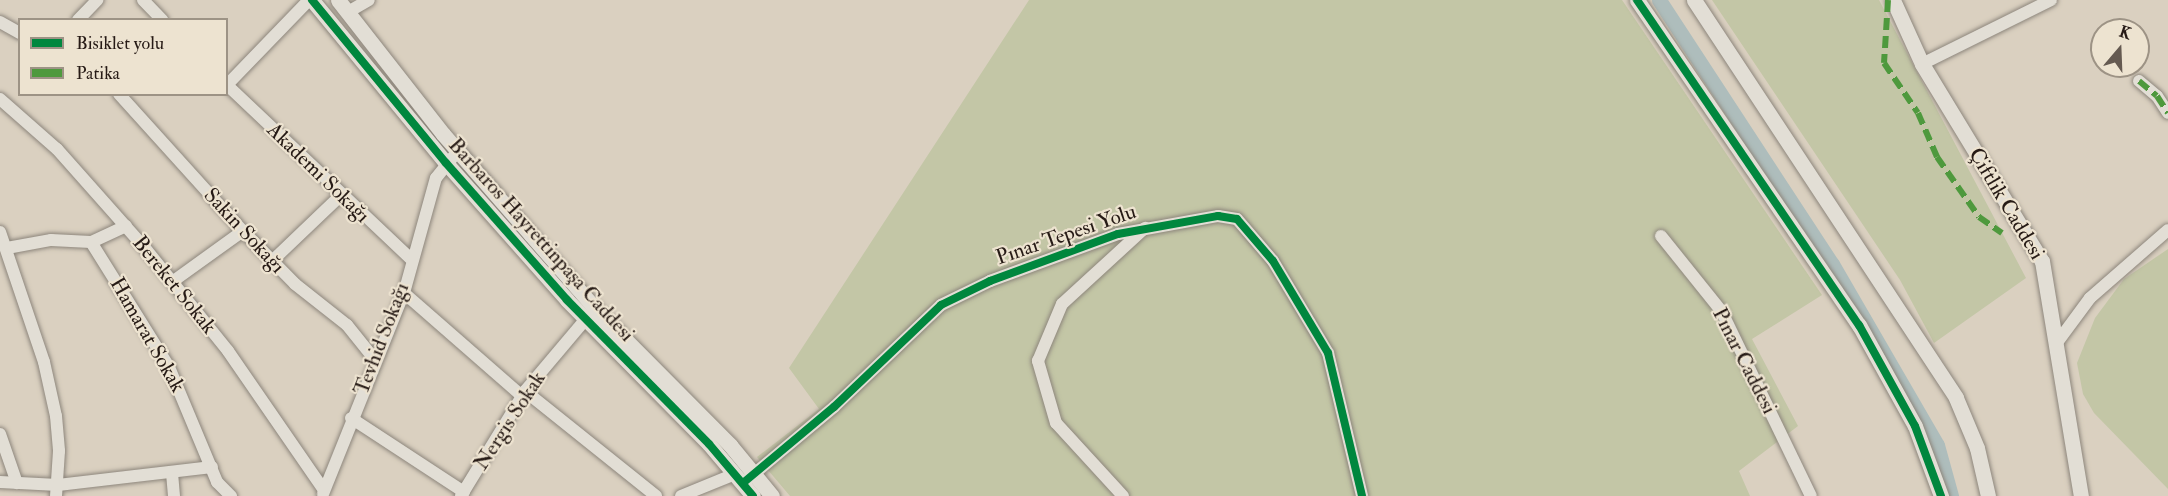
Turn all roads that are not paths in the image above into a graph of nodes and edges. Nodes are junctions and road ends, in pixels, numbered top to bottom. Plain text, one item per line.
1 (97, 0) edge
2 (143, 0) edge
3 (310, 0) edge
4 (369, 0) edge
5 (1637, 0) edge
6 (1694, 0) edge
7 (1893, 0) edge
8 (2051, 0) edge
9 (342, 3) edge
10 (80, 18) edge
11 (160, 18) edge
12 (0, 22) edge
13 (18, 32) edge
14 (1922, 64) junction
15 (2139, 81) dead end
16 (228, 83) edge
17 (228, 87) edge
18 (121, 96) edge
19 (0, 99) edge
20 (2168, 113) edge
21 (458, 151) junction
22 (446, 163) junction
23 (340, 196) junction
24 (126, 225) junction
25 (1148, 225) junction
26 (2168, 230) edge
27 (243, 231) junction
28 (0, 232) edge
29 (1662, 236) dead end
30 (91, 242) junction
31 (7, 248) junction
32 (411, 259) junction
33 (272, 261) junction
34 (172, 282) junction
35 (404, 293) junction
36 (585, 320) junction
37 (2056, 344) junction
38 (375, 360) junction
39 (523, 394) junction
40 (351, 418) junction
41 (0, 434) edge
42 (212, 466) junction
43 (172, 473) junction
44 (745, 477) junction
45 (0, 482) edge
46 (17, 483) junction
47 (57, 491) edge
48 (323, 493) edge
49 (463, 494) edge
50 (174, 496) edge
51 (231, 496) edge
52 (656, 496) edge
53 (681, 496) edge
54 (753, 496) edge
55 (772, 496) edge
56 (1123, 496) edge
57 (1362, 496) edge
58 (1811, 496) edge
59 (1941, 496) edge
60 (1988, 496) edge
61 (2081, 496) edge

1 - 10 street
2 - 11 street
3 - 16 street
3 - 22 street, Barbaros Hayrettinpaşa Caddesi
4 - 9 street
5 - 59 street
6 - 60 street
7 - 14 street, Çiftlik Caddesi
8 - 14 street
9 - 21 street, Barbaros Hayrettinpaşa Caddesi
12 - 13 street
14 - 37 street, Çiftlik Caddesi
15 - 20 street
17 - 23 street, Akademi Sokağı
18 - 27 street, Sakin Sokağı
19 - 24 street, Bereket Sokak
21 - 22 street, Tevhid Sokağı
21 - 44 street, Barbaros Hayrettinpaşa Caddesi
22 - 32 street, Tevhid Sokağı
22 - 36 street, Barbaros Hayrettinpaşa Caddesi
23 - 32 street, Akademi Sokağı
23 - 33 street
24 - 30 street
24 - 34 street, Bereket Sokak
25 - 44 street, Pınar Tepesi Yolu
25 - 56 street
25 - 57 street, Pınar Tepesi Yolu
26 - 37 street
27 - 33 street, Sakin Sokağı
27 - 34 street
28 - 31 street
29 - 58 street, Pınar Caddesi
30 - 31 street
30 - 42 street, Hamarat Sokak
31 - 47 street
32 - 35 street, Tevhid Sokağı
33 - 38 street, Sakin Sokağı
34 - 48 street, Bereket Sokak
35 - 38 street, Tevhid Sokağı
35 - 39 street
36 - 39 street, Nergis Sokak
36 - 44 street, Barbaros Hayrettinpaşa Caddesi
37 - 61 street, Çiftlik Caddesi
38 - 40 street, Tevhid Sokağı
39 - 49 street, Nergis Sokak
39 - 52 street
40 - 48 street, Tevhid Sokağı
40 - 49 street
41 - 46 street
42 - 43 street
42 - 51 street, Hamarat Sokak
43 - 47 street
43 - 50 street
44 - 53 street, Pınar Tepesi Yolu
44 - 54 street, Barbaros Hayrettinpaşa Caddesi
44 - 55 street, Barbaros Hayrettinpaşa Caddesi
45 - 46 street
46 - 47 street

